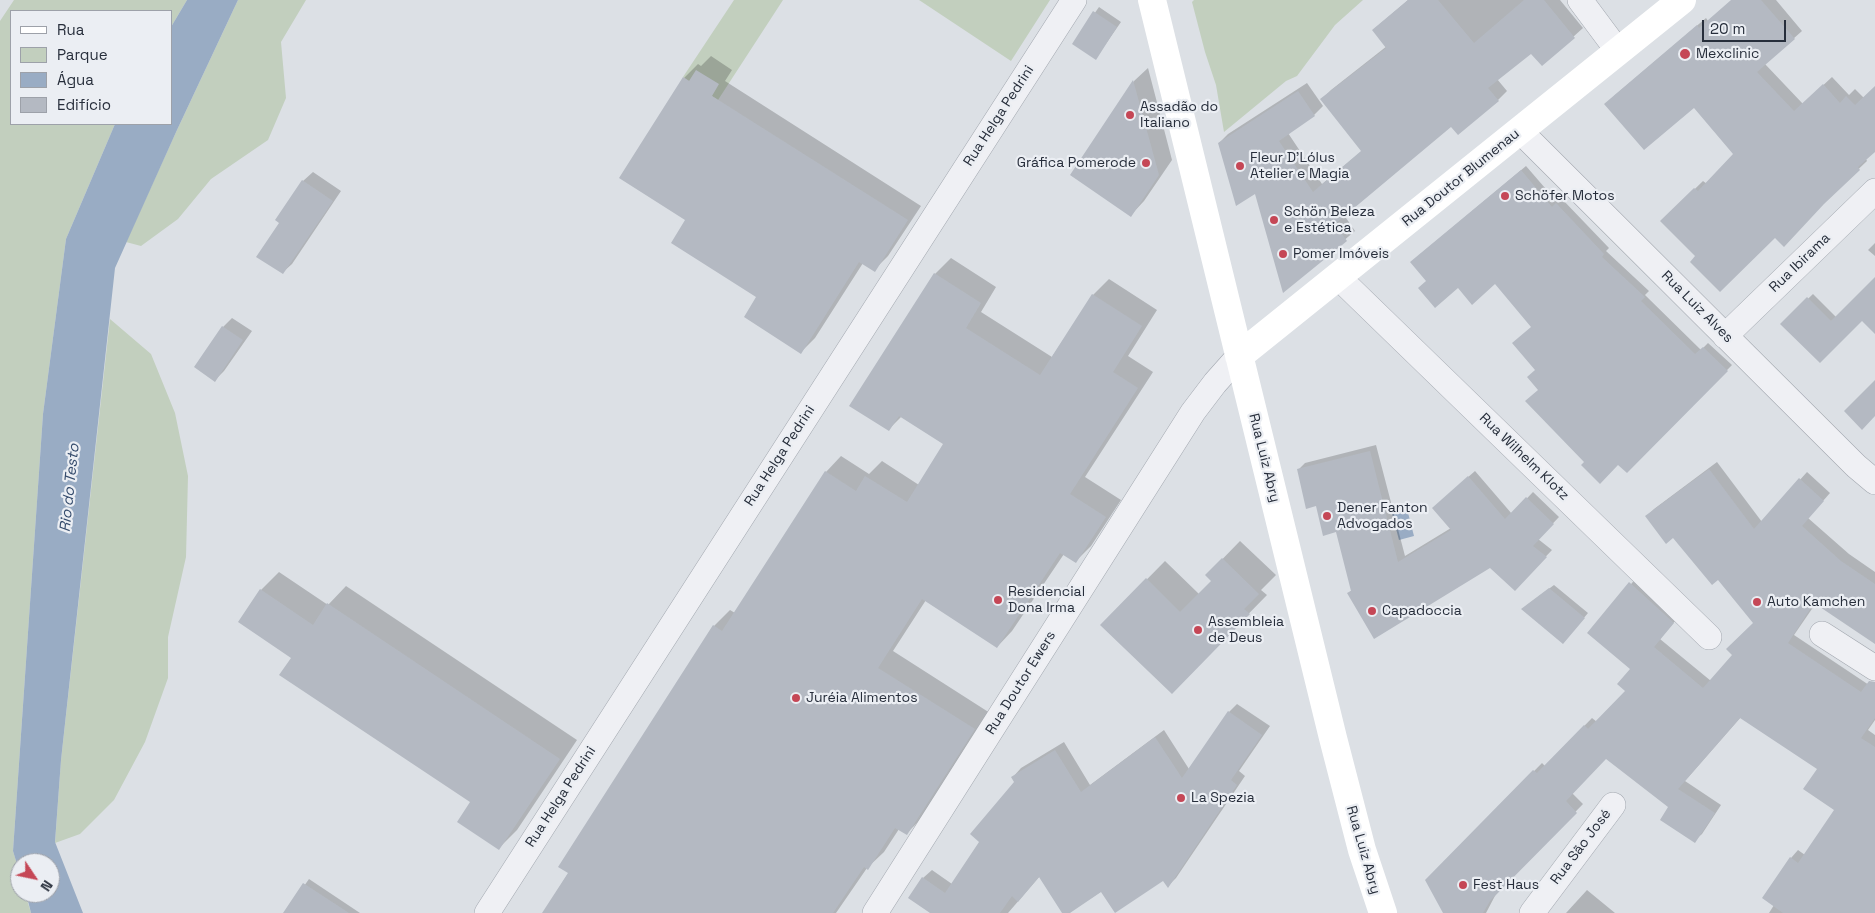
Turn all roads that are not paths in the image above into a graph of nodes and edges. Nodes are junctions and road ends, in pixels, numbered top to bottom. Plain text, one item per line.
1 (1074, 0) edge
2 (1152, 0) edge
3 (1580, 0) edge
4 (1682, 0) edge
5 (1618, 51) junction
6 (1520, 131) junction
7 (1875, 191) edge
8 (1338, 277) junction
9 (1725, 336) junction
10 (1239, 356) junction
11 (1875, 482) edge
12 (1822, 634) dead end
13 (1709, 638) dead end
14 (1875, 668) edge
15 (1613, 805) dead end
16 (487, 913) edge
17 (875, 913) edge
18 (1383, 913) edge
19 (1532, 913) edge

1 - 16 street, Rua Helga Pedrini
2 - 10 main road, Rua Luiz Abry
3 - 5 street
4 - 5 main road, Rua Doutor Blumenau
5 - 6 main road, Rua Doutor Blumenau
6 - 8 main road, Rua Doutor Blumenau
6 - 9 street, Rua Luiz Alves
7 - 9 street, Rua Ibirama
8 - 10 main road, Rua Doutor Blumenau
8 - 13 street, Rua Wilhelm Klotz
9 - 11 street, Rua Luiz Alves
10 - 17 street, Rua Doutor Ewers
10 - 18 main road, Rua Luiz Abry
12 - 14 street
15 - 19 street, Rua São José

